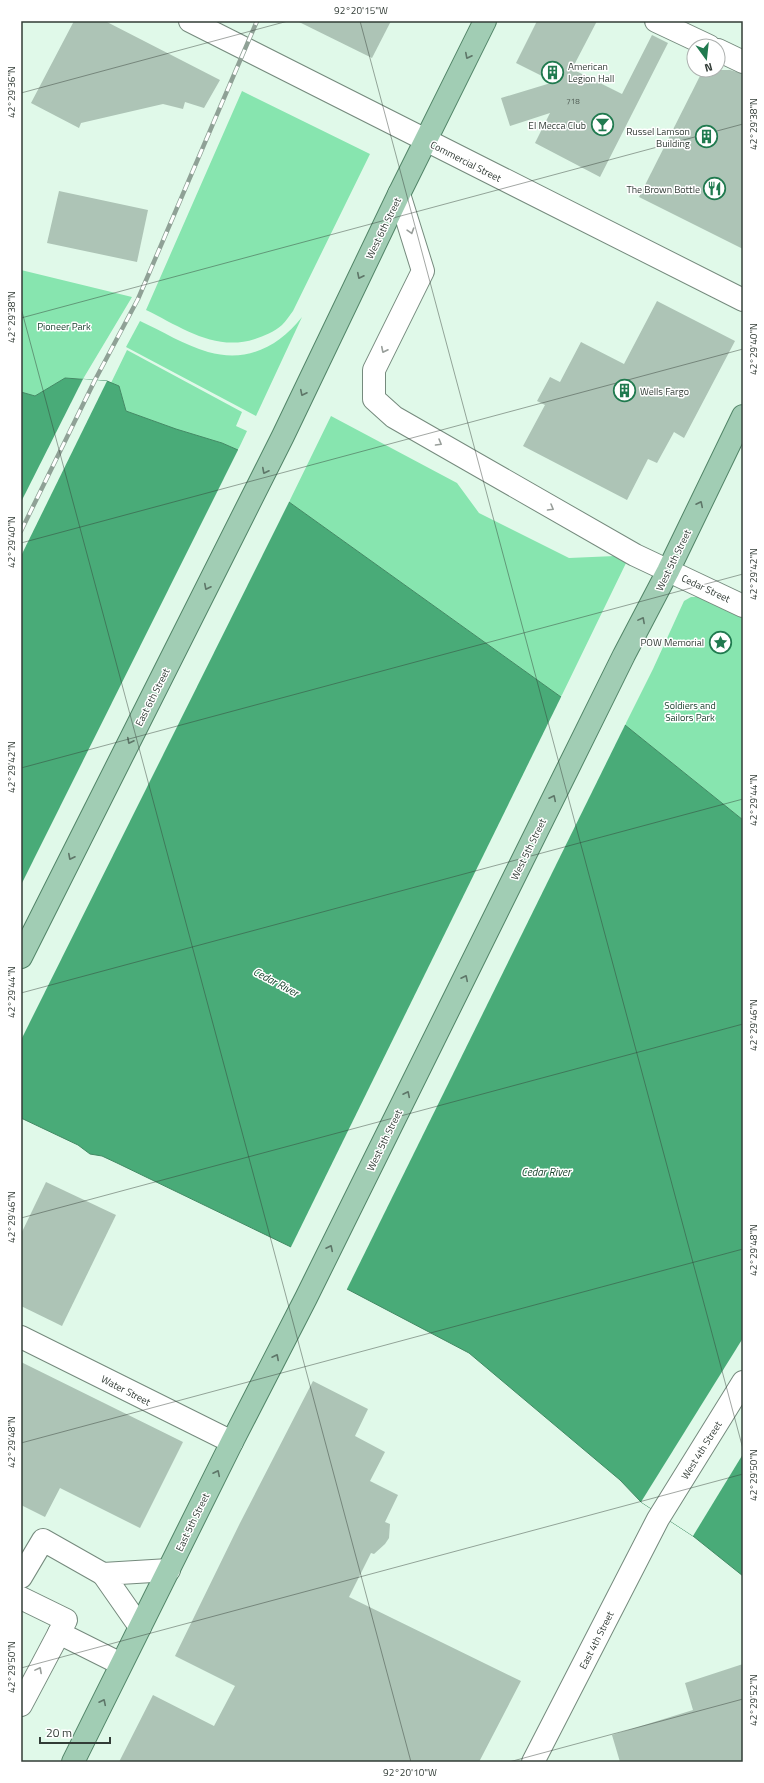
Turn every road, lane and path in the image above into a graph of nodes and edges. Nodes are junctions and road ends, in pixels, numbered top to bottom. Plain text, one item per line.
1 (190, 21) edge
2 (485, 21) edge
3 (656, 21) edge
4 (692, 38) edge
5 (726, 54) edge
6 (743, 62) edge
7 (426, 140) junction
8 (399, 194) junction
9 (743, 300) edge
10 (743, 416) edge
11 (283, 436) joint
12 (668, 571) junction
13 (743, 606) edge
14 (21, 958) edge
15 (313, 1283) joint
16 (21, 1337) edge
17 (743, 1382) edge
18 (232, 1442) junction
19 (658, 1519) joint
20 (28, 1551) edge
21 (169, 1570) junction
22 (103, 1574) junction
23 (21, 1577) edge
24 (21, 1598) edge
25 (140, 1627) junction
26 (59, 1633) junction
27 (122, 1664) junction
28 (21, 1705) edge
29 (73, 1762) edge
30 (533, 1762) edge

1 - 7 street, Commercial Street
2 -> 7 main road, West 6th Street
3 - 4 street
5 - 6 street
7 - 8 main road, West 6th Street
7 - 9 street, Commercial Street
8 -> 11 main road, West 6th Street
8 -> 12 street, Cedar Street
12 -> 10 main road, West 5th Street
11 -> 14 main road, East 6th Street
12 - 13 street, Cedar Street
15 -> 12 main road, West 5th Street
18 -> 15 main road, East 5th Street
16 - 18 street, Water Street
17 - 19 street, West 4th Street
21 -> 18 main road, East 5th Street
19 - 30 street, East 4th Street
20 - 22 street
20 - 23 street
21 - 22 street
21 - 25 main road, East 5th Street
22 - 25 street
24 - 26 street
25 - 27 main road, East 5th Street
26 - 27 street
28 -> 26 street
29 -> 27 main road, East 5th Street

